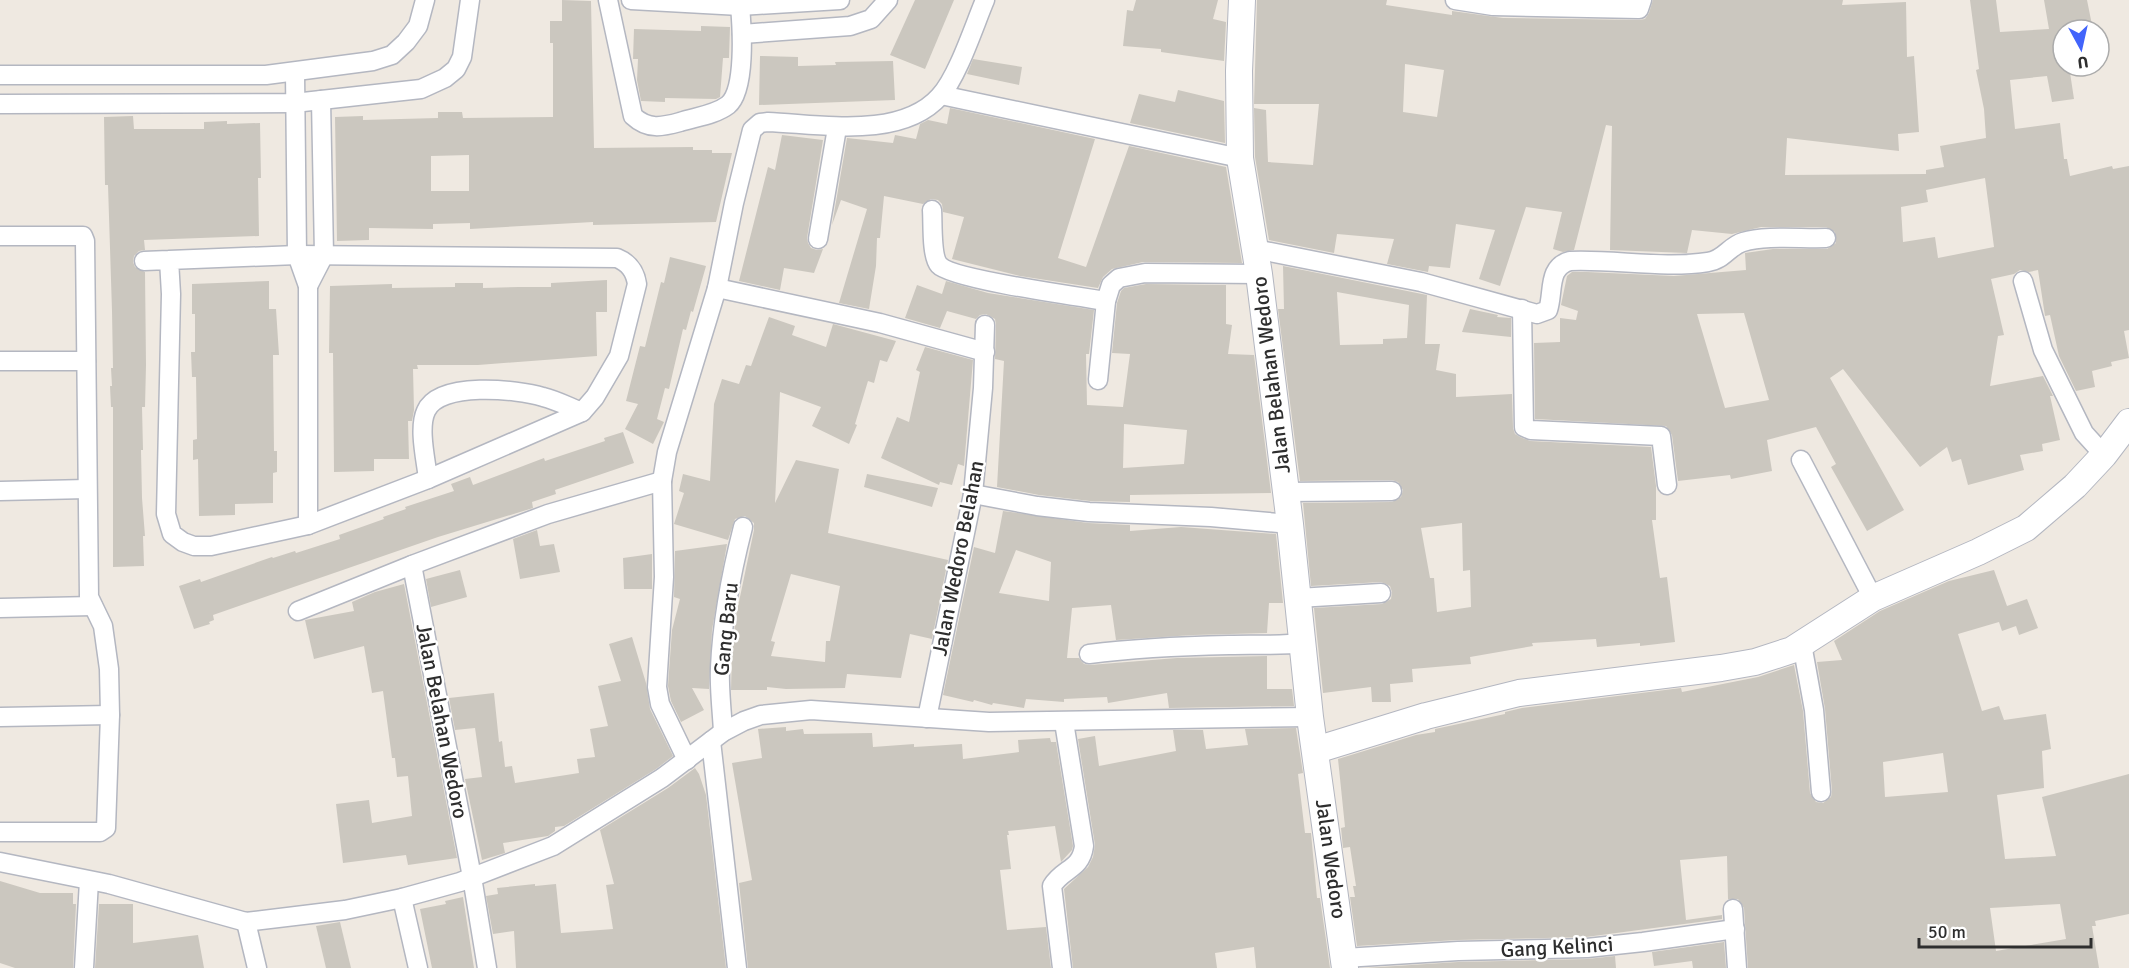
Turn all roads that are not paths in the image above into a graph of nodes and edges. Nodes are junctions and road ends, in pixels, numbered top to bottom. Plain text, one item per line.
1 (425, 0) edge
2 (470, 0) edge
3 (608, 0) edge
4 (631, 0) edge
5 (840, 0) edge
6 (888, 0) edge
7 (985, 0) edge
8 (1242, 0) edge
9 (1455, 0) edge
10 (1642, 0) edge
11 (740, 6) junction
12 (742, 34) junction
13 (295, 73) junction
14 (0, 75) edge
15 (133, 75) junction
16 (941, 95) junction
17 (321, 100) junction
18 (294, 103) junction
19 (0, 104) edge
20 (133, 104) junction
21 (837, 128) junction
22 (1240, 158) junction
23 (932, 210) dead end
24 (0, 236) edge
25 (1826, 238) dead end
26 (818, 239) dead end
27 (1255, 249) junction
28 (297, 255) junction
29 (324, 255) junction
30 (144, 261) dead end
31 (169, 261) junction
32 (1259, 274) junction
33 (2023, 281) dead end
34 (308, 286) junction
35 (717, 288) junction
36 (1106, 301) junction
37 (1522, 309) junction
38 (985, 325) dead end
39 (985, 352) junction
40 (0, 361) edge
41 (86, 361) junction
42 (1098, 380) dead end
43 (582, 411) junction
44 (2129, 422) edge
45 (2095, 447) junction
46 (1801, 460) dead end
47 (428, 479) junction
48 (662, 481) junction
49 (1667, 485) dead end
50 (87, 489) junction
51 (0, 491) edge
52 (1392, 491) dead end
53 (1286, 492) junction
54 (973, 494) junction
55 (1290, 524) junction
56 (308, 525) junction
57 (743, 527) dead end
58 (412, 565) junction
59 (1381, 593) dead end
60 (1298, 598) junction
61 (1873, 598) junction
62 (93, 606) junction
63 (0, 608) edge
64 (298, 610) dead end
65 (1303, 643) junction
66 (1802, 644) junction
67 (1089, 654) dead end
68 (110, 715) junction
69 (0, 717) edge
70 (1310, 717) junction
71 (927, 718) junction
72 (1064, 722) junction
73 (717, 736) junction
74 (1316, 750) junction
75 (687, 760) junction
76 (1821, 792) dead end
77 (0, 832) edge
78 (0, 862) edge
79 (472, 877) junction
80 (89, 881) junction
81 (402, 898) junction
82 (1733, 909) dead end
83 (246, 922) junction
84 (1735, 929) junction
85 (1344, 963) edge
86 (84, 968) edge
87 (257, 968) edge
88 (418, 968) edge
89 (487, 968) edge
90 (737, 968) edge
91 (1062, 968) edge
92 (1737, 968) edge

1 - 13 street
2 - 17 street
3 - 12 street
4 - 11 street
5 - 11 street
6 - 12 street
7 - 16 street
8 - 22 street, Jalan Belahan Wedoro
9 - 10 street
11 - 12 street
13 - 15 street
13 - 18 street
14 - 15 street
15 - 20 street
16 - 21 street
16 - 22 street
17 - 18 street
17 - 29 street
18 - 20 street
18 - 28 street
19 - 20 street
21 - 26 street
21 - 35 street
22 - 27 street, Jalan Belahan Wedoro
23 - 36 street
24 - 41 street
25 - 37 street
27 - 32 street, Jalan Belahan Wedoro
27 - 37 street
28 - 29 street
28 - 31 street
28 - 34 street
29 - 34 street
29 - 43 street
30 - 31 street
31 - 56 street
32 - 36 street
32 - 53 street, Jalan Belahan Wedoro
33 - 45 street
34 - 56 street
35 - 39 street
35 - 48 street
36 - 42 street
37 - 49 street
38 - 39 street, Jalan Wedoro Belahan
39 - 54 street, Jalan Wedoro Belahan
40 - 41 street
41 - 50 street
43 - 47 street
43 - 47 street
44 - 45 street
45 - 61 street
46 - 61 street
47 - 56 street
48 - 58 street
48 - 75 street
50 - 51 street
50 - 62 street
52 - 53 street
53 - 55 street, Jalan Belahan Wedoro
54 - 55 street
54 - 71 street, Jalan Wedoro Belahan
55 - 60 street, Jalan Belahan Wedoro
57 - 73 street, Gang Baru
58 - 64 street
58 - 79 street, Jalan Belahan Wedoro
59 - 60 street
60 - 65 street, Jalan Belahan Wedoro
61 - 66 street
62 - 63 street
62 - 68 street
65 - 67 street
65 - 70 street, Jalan Belahan Wedoro
66 - 74 street
66 - 76 street
68 - 69 street
68 - 77 street
70 - 72 street
70 - 74 street, Jalan Belahan Wedoro
71 - 72 street
71 - 73 street
72 - 91 street
73 - 75 street
73 - 90 street, Gang Baru
74 - 85 street, Jalan Wedoro
75 - 79 street
78 - 80 street
79 - 81 street
79 - 89 street, Jalan Belahan Wedoro
80 - 83 street
80 - 86 street
81 - 83 street
81 - 88 street
82 - 84 street
83 - 87 street
84 - 85 street, Gang Kelinci
84 - 92 street

